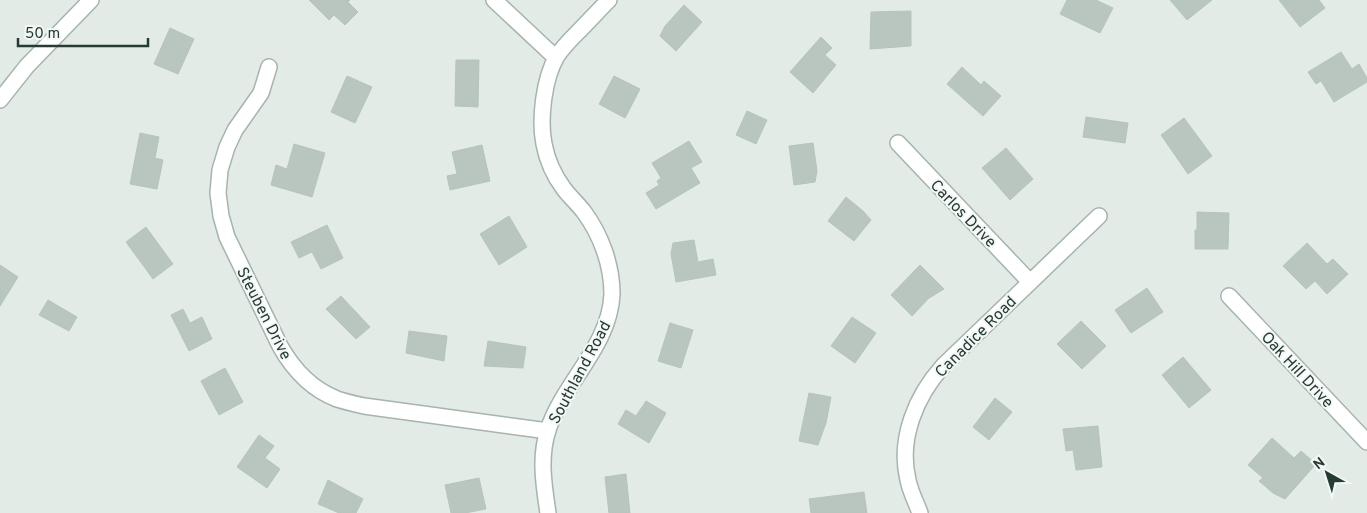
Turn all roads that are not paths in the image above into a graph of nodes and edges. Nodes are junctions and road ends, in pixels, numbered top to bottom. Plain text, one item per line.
1 (91, 0) edge
2 (494, 0) edge
3 (609, 0) edge
4 (556, 58) junction
5 (269, 67) dead end
6 (0, 100) edge
7 (898, 143) dead end
8 (1099, 216) dead end
9 (1030, 282) junction
10 (1230, 296) dead end
11 (548, 431) junction
12 (1367, 442) edge
13 (548, 513) edge
14 (920, 513) edge

1 - 6 street
2 - 4 street
3 - 4 street, Southland Road
4 - 11 street, Southland Road
5 - 11 street, Steuben Drive
7 - 9 street, Carlos Drive
8 - 9 street, Canadice Road
9 - 14 street, Canadice Road
10 - 12 street, Oak Hill Drive
11 - 13 street, Southland Road

